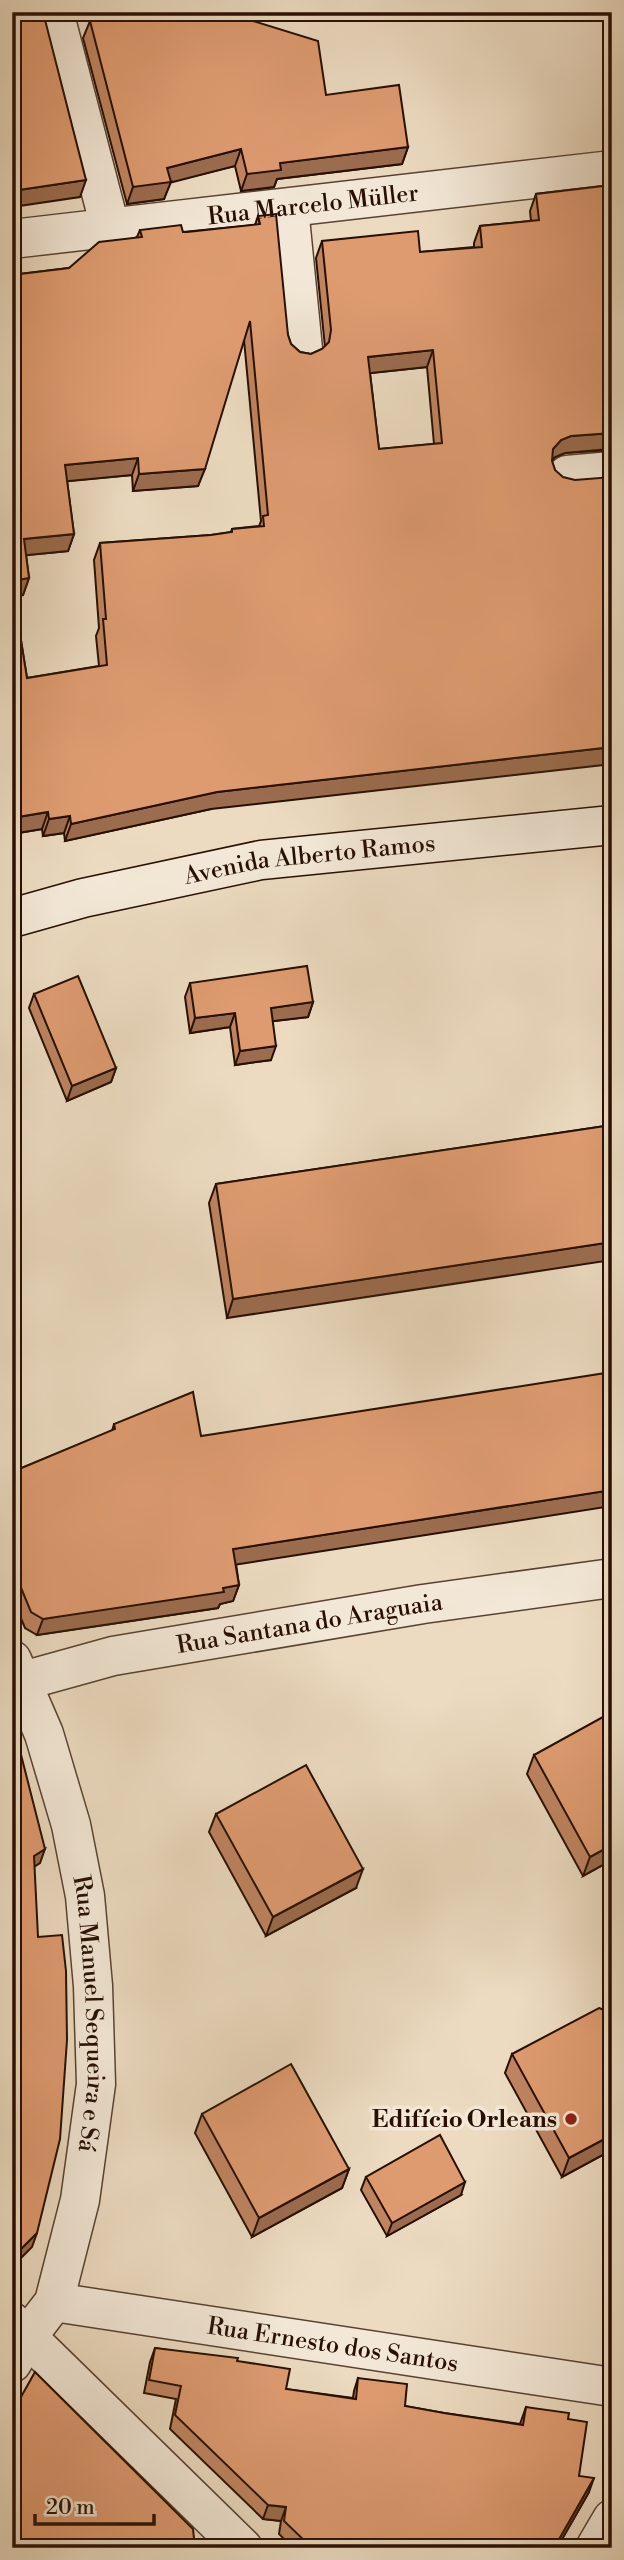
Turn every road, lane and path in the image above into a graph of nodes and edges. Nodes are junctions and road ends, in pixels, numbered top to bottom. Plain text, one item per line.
1 (54, 12) edge
2 (612, 170) edge
3 (289, 208) junction
4 (110, 227) junction
5 (12, 239) edge
6 (303, 349) edge
7 (612, 471) edge
8 (567, 474) dead end
9 (612, 825) edge
10 (12, 918) edge
11 (612, 1578) edge
12 (15, 1674) edge
13 (54, 2302) junction
14 (17, 2341) edge
15 (612, 2387) edge
16 (612, 2519) edge
17 (236, 2545) edge
18 (595, 2548) edge

1 - 4 street
2 - 3 street, Rua Marcelo Müller
3 - 4 street, Rua Marcelo Müller
3 - 6 street
4 - 5 street, Rua Marcelo Müller
7 - 8 street
9 - 10 street, Avenida Alberto Ramos
11 - 12 street, Rua Santana do Araguaia
12 - 13 street, Rua Manuel Sequeira e Sá
13 - 14 street, Rua Manuel Sequeira e Sá
13 - 15 street, Rua Ernesto dos Santos
14 - 17 street
16 - 18 street

